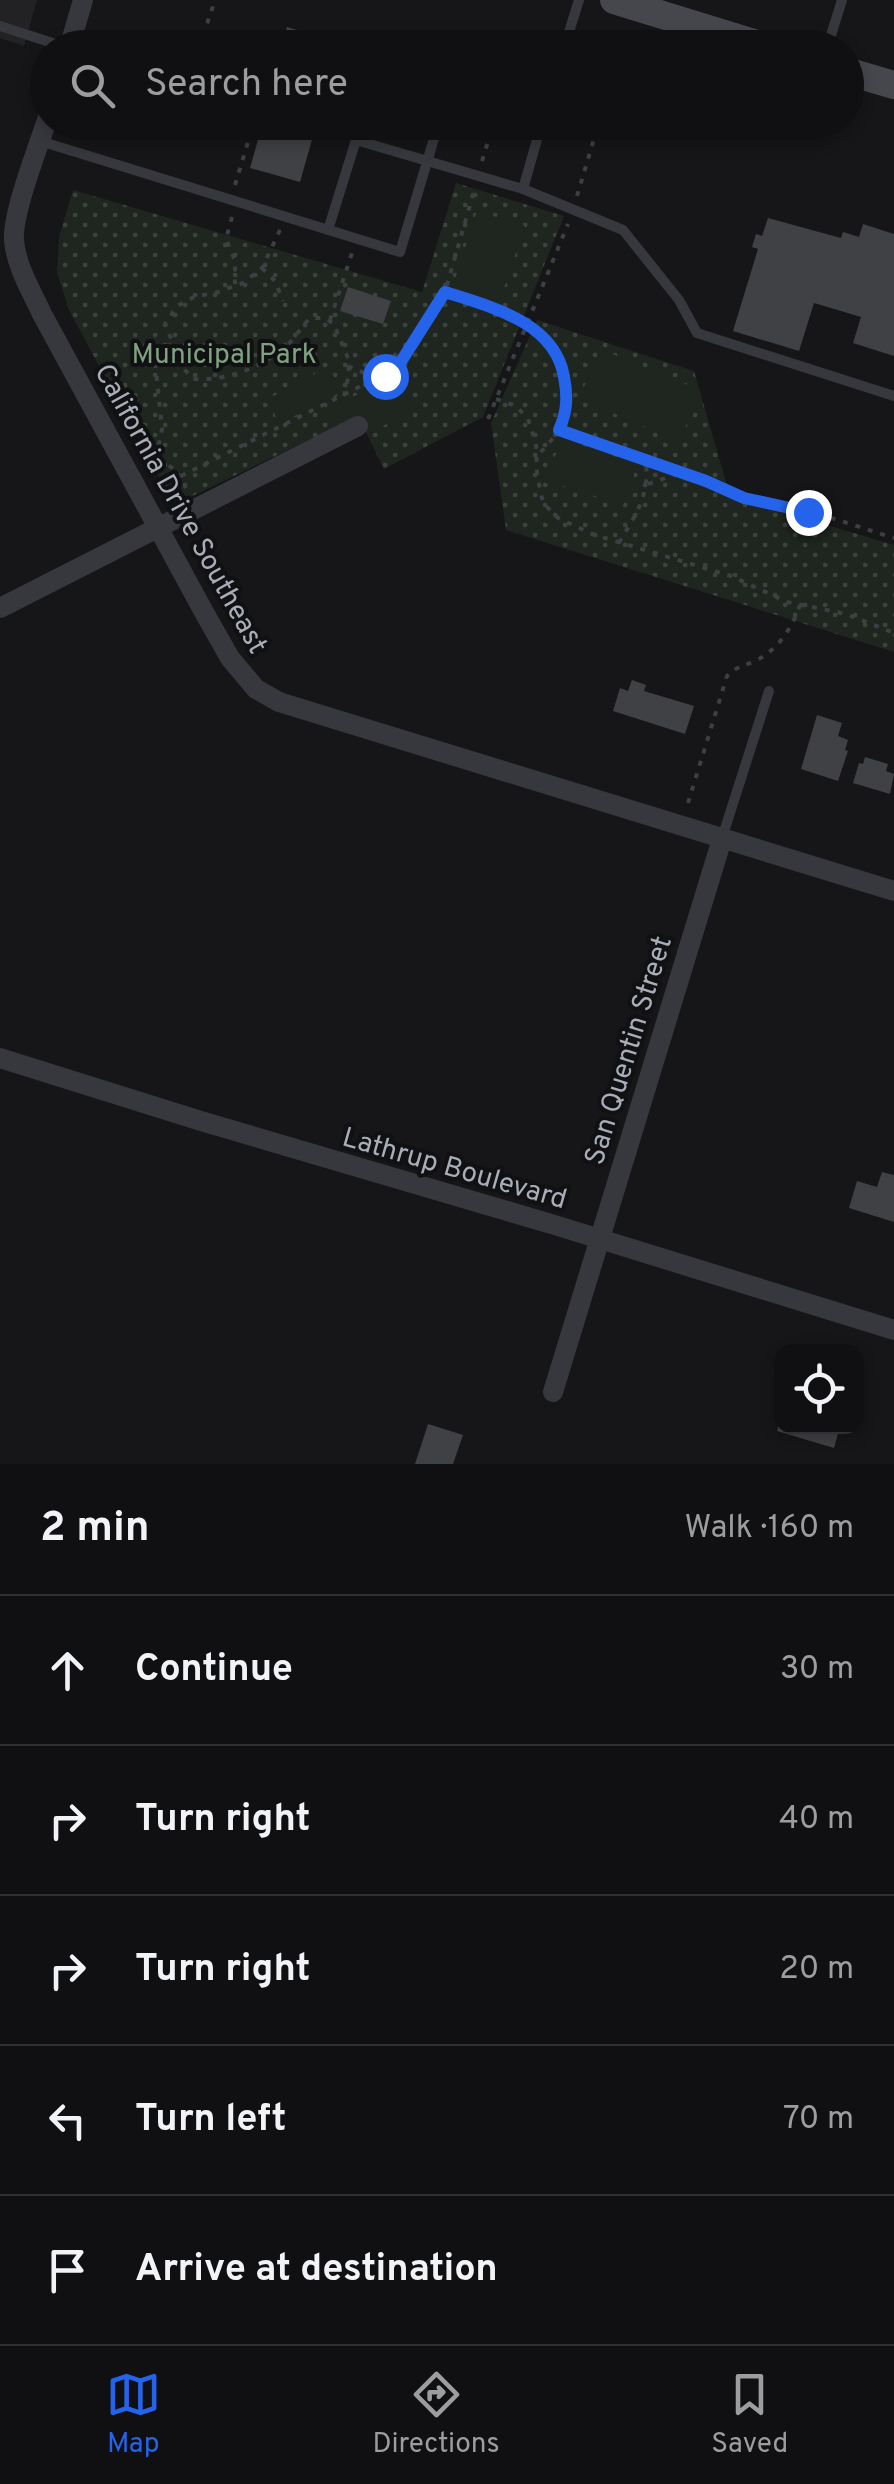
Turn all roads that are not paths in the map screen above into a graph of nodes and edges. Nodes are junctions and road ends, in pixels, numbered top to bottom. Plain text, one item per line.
1 (84, 0) edge
2 (579, 0) edge
3 (614, 0) edge
4 (842, 0) edge
5 (0, 26) edge
6 (74, 30) edge
7 (570, 30) edge
8 (712, 30) edge
9 (833, 30) edge
10 (30, 36) edge
11 (864, 77) edge
12 (894, 86) edge
13 (433, 140) edge
14 (537, 140) edge
15 (40, 141) joint
16 (427, 161) junction
17 (523, 189) junction
18 (328, 230) junction
19 (894, 396) edge
20 (358, 426) dead end
21 (157, 526) junction
22 (0, 608) edge
23 (768, 691) dead end
24 (722, 840) junction
25 (894, 891) edge
26 (0, 1058) edge
27 (598, 1238) junction
28 (894, 1330) edge
29 (553, 1392) dead end

1 - 6 street
2 - 7 lane
3 - 8 main road
4 - 9 lane
5 - 10 lane
11 - 12 main road
13 - 16 lane
14 - 17 lane
15 - 18 lane
15 - 21 street, California Drive Southeast
16 - 17 lane
16 - 18 lane
16 - 18 lane
17 - 19 lane
20 - 21 street
21 - 22 street
21 - 24 street, California Drive Southeast
23 - 24 lane
24 - 25 street, California Drive Southeast
24 - 27 street, San Quentin Street
26 - 27 street, Lathrup Boulevard
27 - 28 street, Lathrup Boulevard
27 - 29 street, San Quentin Street

